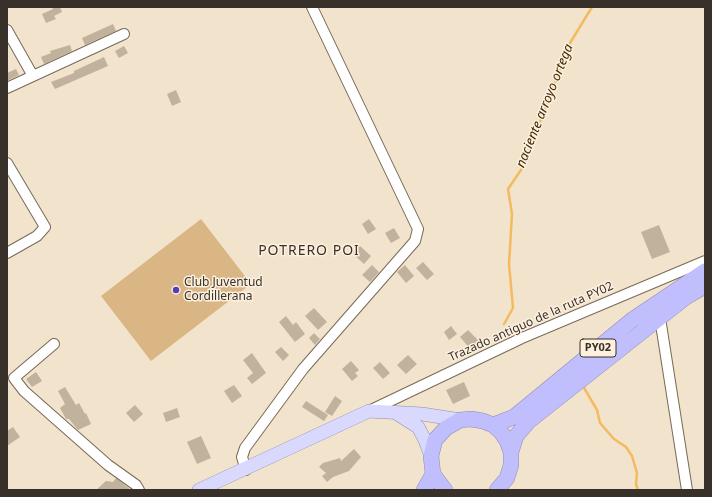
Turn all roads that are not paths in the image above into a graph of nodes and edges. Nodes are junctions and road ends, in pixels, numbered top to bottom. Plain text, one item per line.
1 (312, 7) edge
2 (7, 30) edge
3 (124, 34) dead end
4 (33, 76) junction
5 (7, 88) edge
6 (7, 163) edge
7 (11, 176) edge
8 (7, 253) edge
9 (705, 261) edge
10 (705, 271) edge
11 (705, 286) edge
12 (660, 318) junction
13 (54, 344) dead end
14 (369, 411) junction
15 (392, 412) junction
16 (460, 420) junction
17 (493, 425) junction
18 (511, 452) junction
19 (430, 456) junction
20 (246, 470) junction
21 (433, 474) junction
22 (139, 490) edge
23 (199, 490) edge
24 (424, 490) edge
25 (445, 490) edge
26 (497, 490) edge
27 (687, 490) edge

1 - 20 street
2 - 4 street
3 - 4 street
4 - 5 street
6 - 7 street
7 - 8 street
9 - 14 street, Trazado antiguo de la ruta PY02
10 - 17 highway, PY02
11 - 12 highway, PY02
12 - 18 highway, PY02
12 - 27 street
13 - 22 street
14 - 15 main road
14 - 20 main road
15 - 16 main road
15 - 19 main road
16 - 17 highway
16 - 19 highway
17 - 18 highway
18 - 26 highway, PY02
19 - 21 highway
20 - 23 main road
21 - 24 highway
21 - 25 highway

